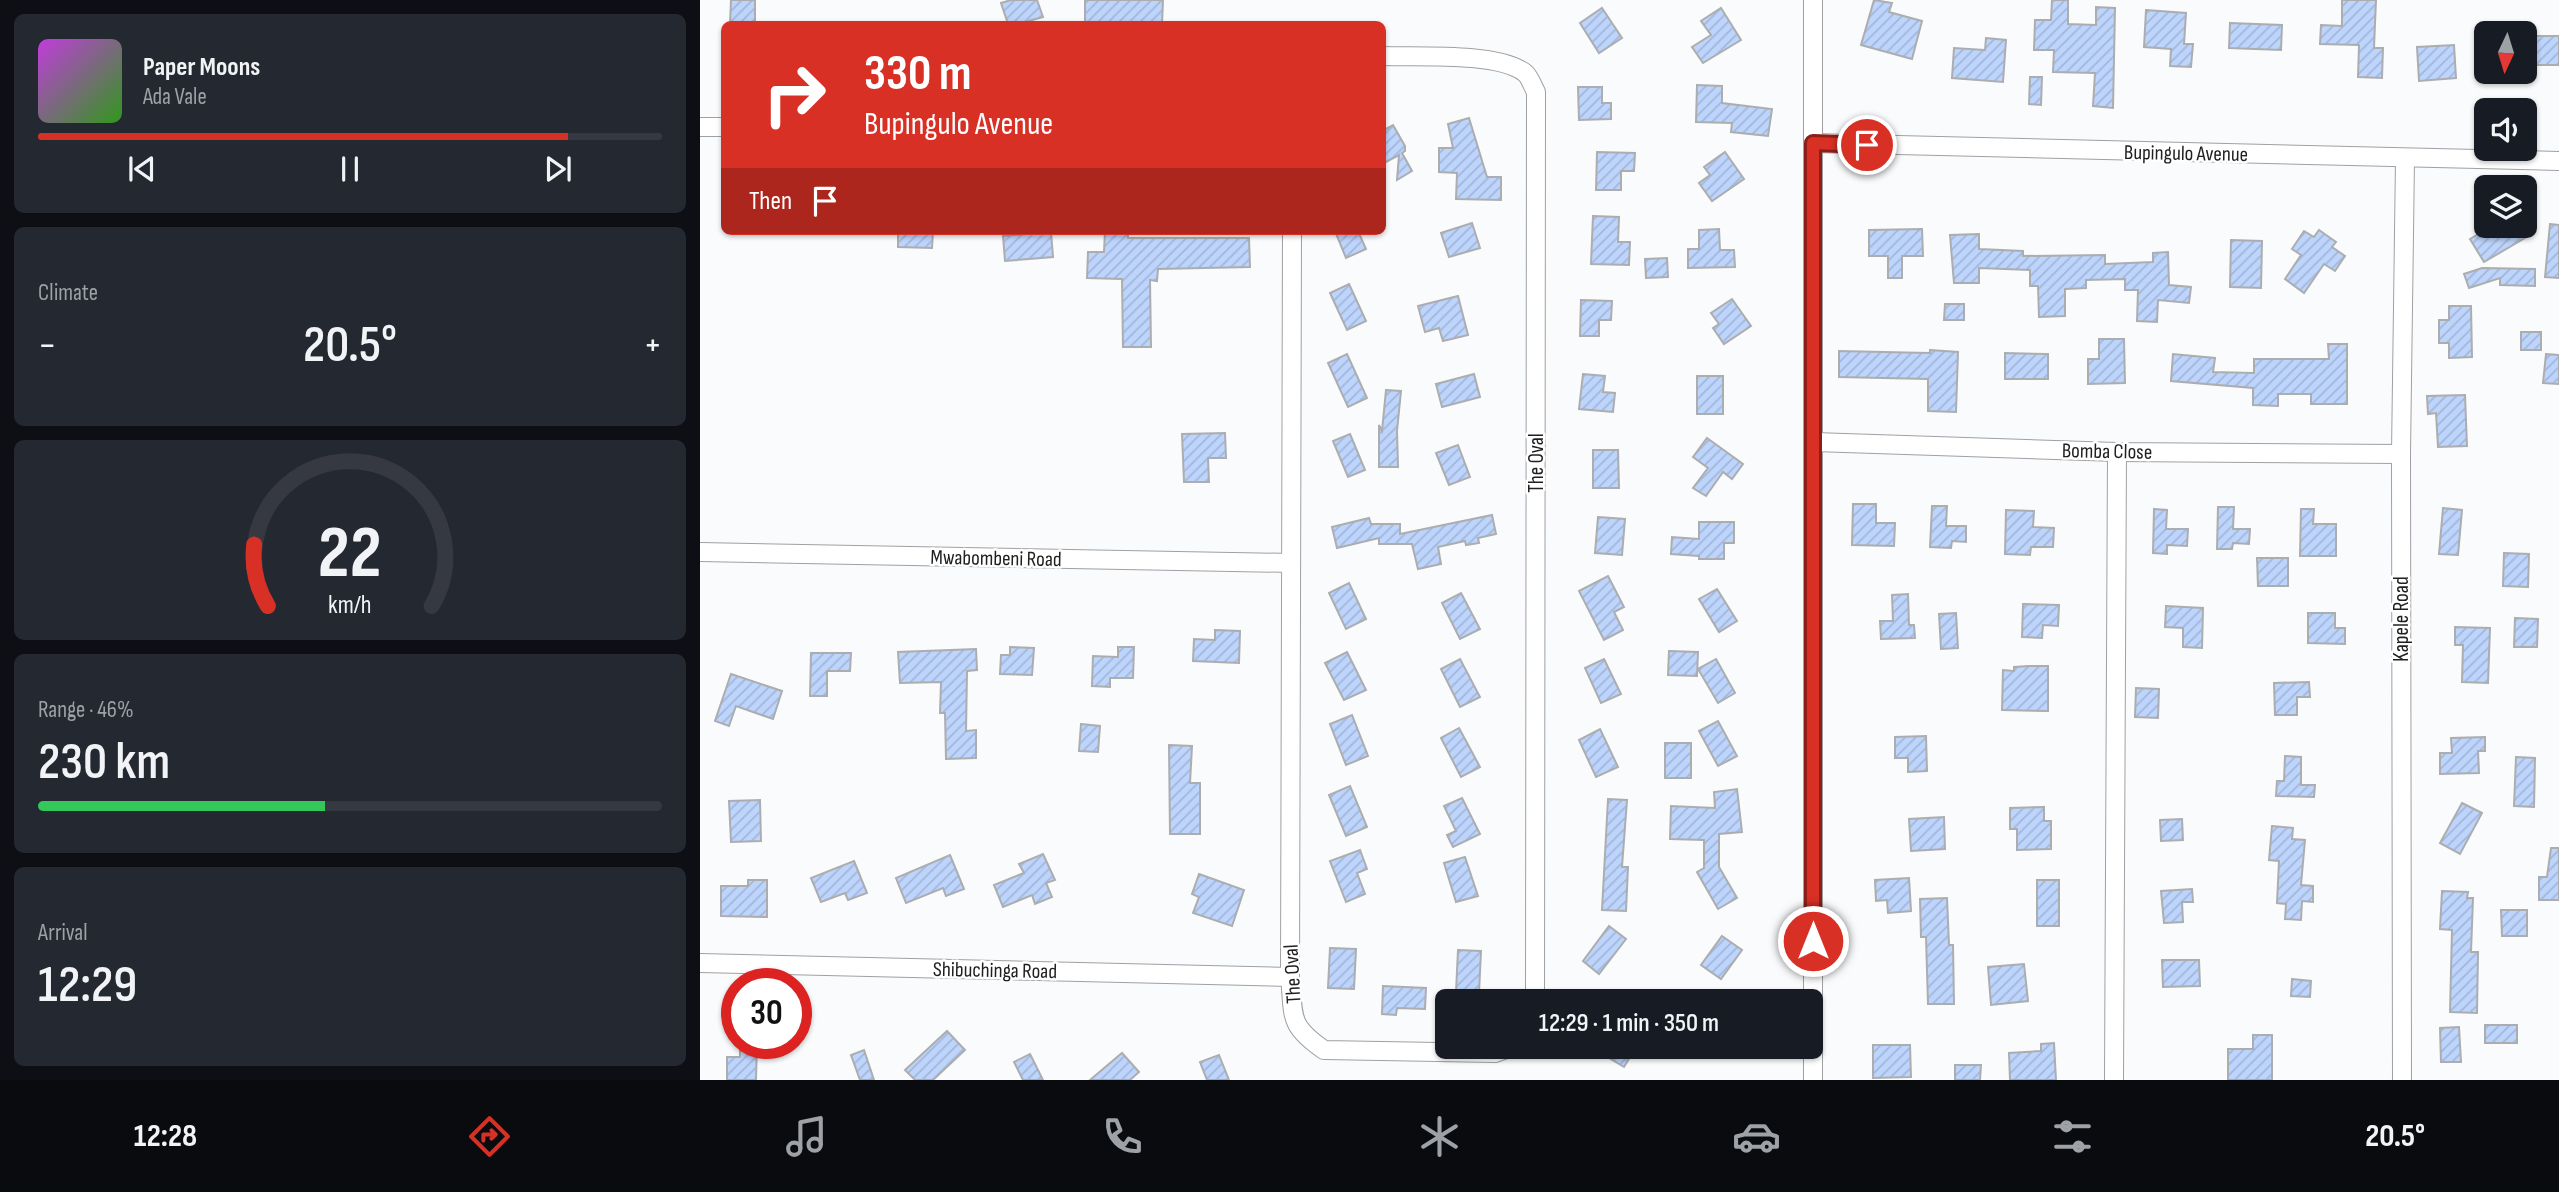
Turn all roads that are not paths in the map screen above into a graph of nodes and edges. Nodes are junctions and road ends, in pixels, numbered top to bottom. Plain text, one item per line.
1 (1813, 0) edge
2 (1386, 56) edge
3 (700, 127) edge
4 (721, 127) edge
5 (1813, 143) junction
6 (2405, 159) junction
7 (2559, 161) edge
8 (1292, 235) edge
9 (1814, 442) junction
10 (2117, 452) junction
11 (2401, 454) junction
12 (700, 552) edge
13 (1291, 563) junction
14 (700, 963) edge
15 (1290, 977) junction
16 (1535, 989) edge
17 (1435, 1052) edge
18 (1813, 1080) edge
19 (2114, 1080) edge
20 (2402, 1080) edge

1 - 5 street
2 - 16 street, The Oval
3 - 4 street
5 - 6 street, Bupingulo Avenue
5 - 9 street
6 - 7 street, Bupingulo Avenue
6 - 11 street, Kapele Road
8 - 13 street, The Oval
9 - 10 street, Bomba Close
9 - 18 street
10 - 11 street, Bomba Close
10 - 19 street
11 - 20 street, Kapele Road
12 - 13 street, Mwabombeni Road
13 - 15 street, The Oval
14 - 15 street, Shibuchinga Road
15 - 17 street, The Oval

